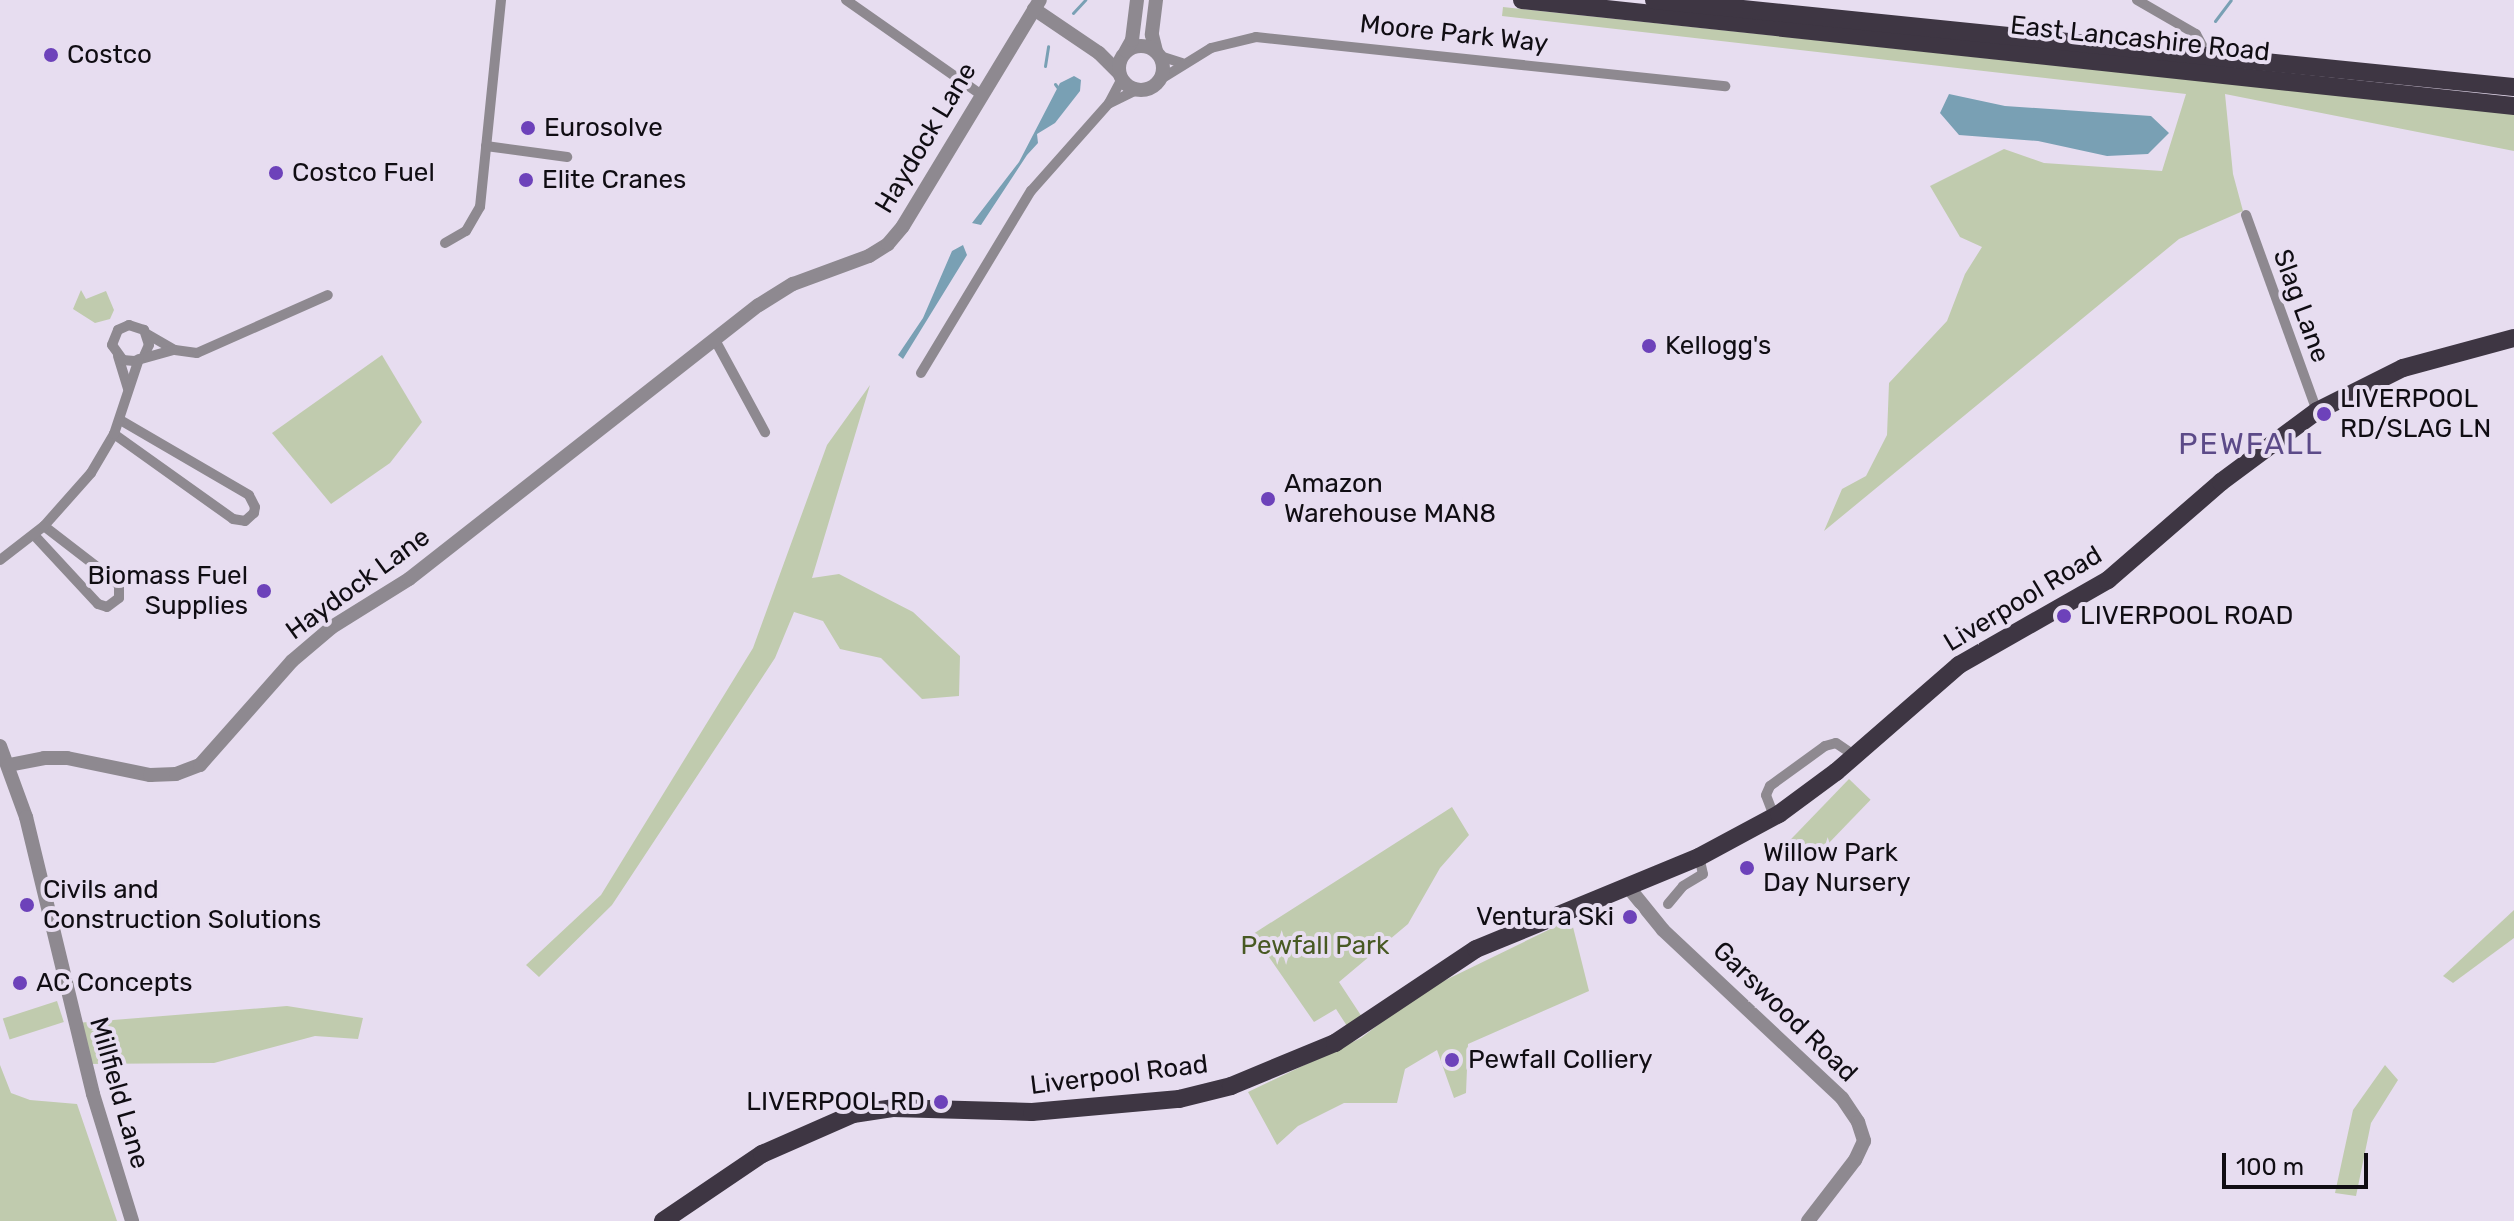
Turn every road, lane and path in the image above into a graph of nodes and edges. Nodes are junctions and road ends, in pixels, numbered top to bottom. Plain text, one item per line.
1 (501, 0) edge
2 (846, 0) edge
3 (1137, 0) edge
4 (1156, 0) edge
5 (1522, 0) edge
6 (1654, 0) edge
7 (2137, 0) edge
8 (1037, 5) edge
9 (1099, 53) junction
10 (1158, 53) junction
11 (1124, 54) junction
12 (2214, 61) junction
13 (1182, 63) junction
14 (1121, 76) junction
15 (1161, 79) junction
16 (1725, 86) dead end
17 (2514, 87) edge
18 (1137, 90) junction
19 (980, 94) junction
20 (1109, 103) junction
21 (2514, 106) edge
22 (486, 146) junction
23 (567, 157) dead end
24 (2246, 215) dead end
25 (445, 243) dead end
26 (328, 295) dead end
27 (147, 334) junction
28 (2514, 338) edge
29 (715, 340) junction
30 (175, 350) junction
31 (118, 356) junction
32 (142, 358) junction
33 (921, 373) dead end
34 (128, 388) junction
35 (2317, 411) junction
36 (120, 420) junction
37 (765, 432) dead end
38 (114, 434) junction
39 (44, 526) junction
40 (34, 535) junction
41 (0, 560) edge
42 (0, 746) edge
43 (1855, 756) junction
44 (9, 765) junction
45 (1774, 816) junction
46 (1699, 857) junction
47 (1629, 888) junction
48 (1682, 906) dead end
49 (132, 1221) edge
50 (663, 1221) edge
51 (1808, 1221) edge

1 - 22 street
2 - 19 street
3 - 11 street
4 - 10 street
5 - 12 highway, East Lancashire Road
6 - 12 highway, East Lancashire Road
7 - 12 street
8 - 9 street, Haydock Lane
8 - 19 street, Haydock Lane
9 - 11 street
9 - 14 street, Haydock Lane
10 - 11 street
10 - 13 street
10 - 15 street
11 - 14 street
12 - 17 highway, East Lancashire Road
12 - 21 highway, East Lancashire Road
13 - 15 street, Moore Park Way
13 - 16 street, Moore Park Way
14 - 18 street
14 - 20 street
15 - 18 street
18 - 20 street
19 - 29 street, Haydock Lane
20 - 33 street
22 - 23 street
22 - 25 street
24 - 35 street, Slag Lane
26 - 30 street
27 - 30 street
27 - 31 street
27 - 32 street
28 - 35 highway, Liverpool Road
29 - 37 street
29 - 44 street, Haydock Lane
30 - 32 street
31 - 32 street
31 - 34 street
32 - 34 street
34 - 36 street
35 - 43 highway, Liverpool Road
36 - 38 street
36 - 38 street
38 - 39 street
39 - 40 street
39 - 40 street
40 - 41 street
42 - 44 street, Millfield Lane
43 - 45 highway, Liverpool Road
43 - 45 street
44 - 49 street, Millfield Lane
45 - 46 highway, Liverpool Road
46 - 47 highway, Liverpool Road
46 - 48 street
47 - 50 highway, Liverpool Road
47 - 51 street, Garswood Road

